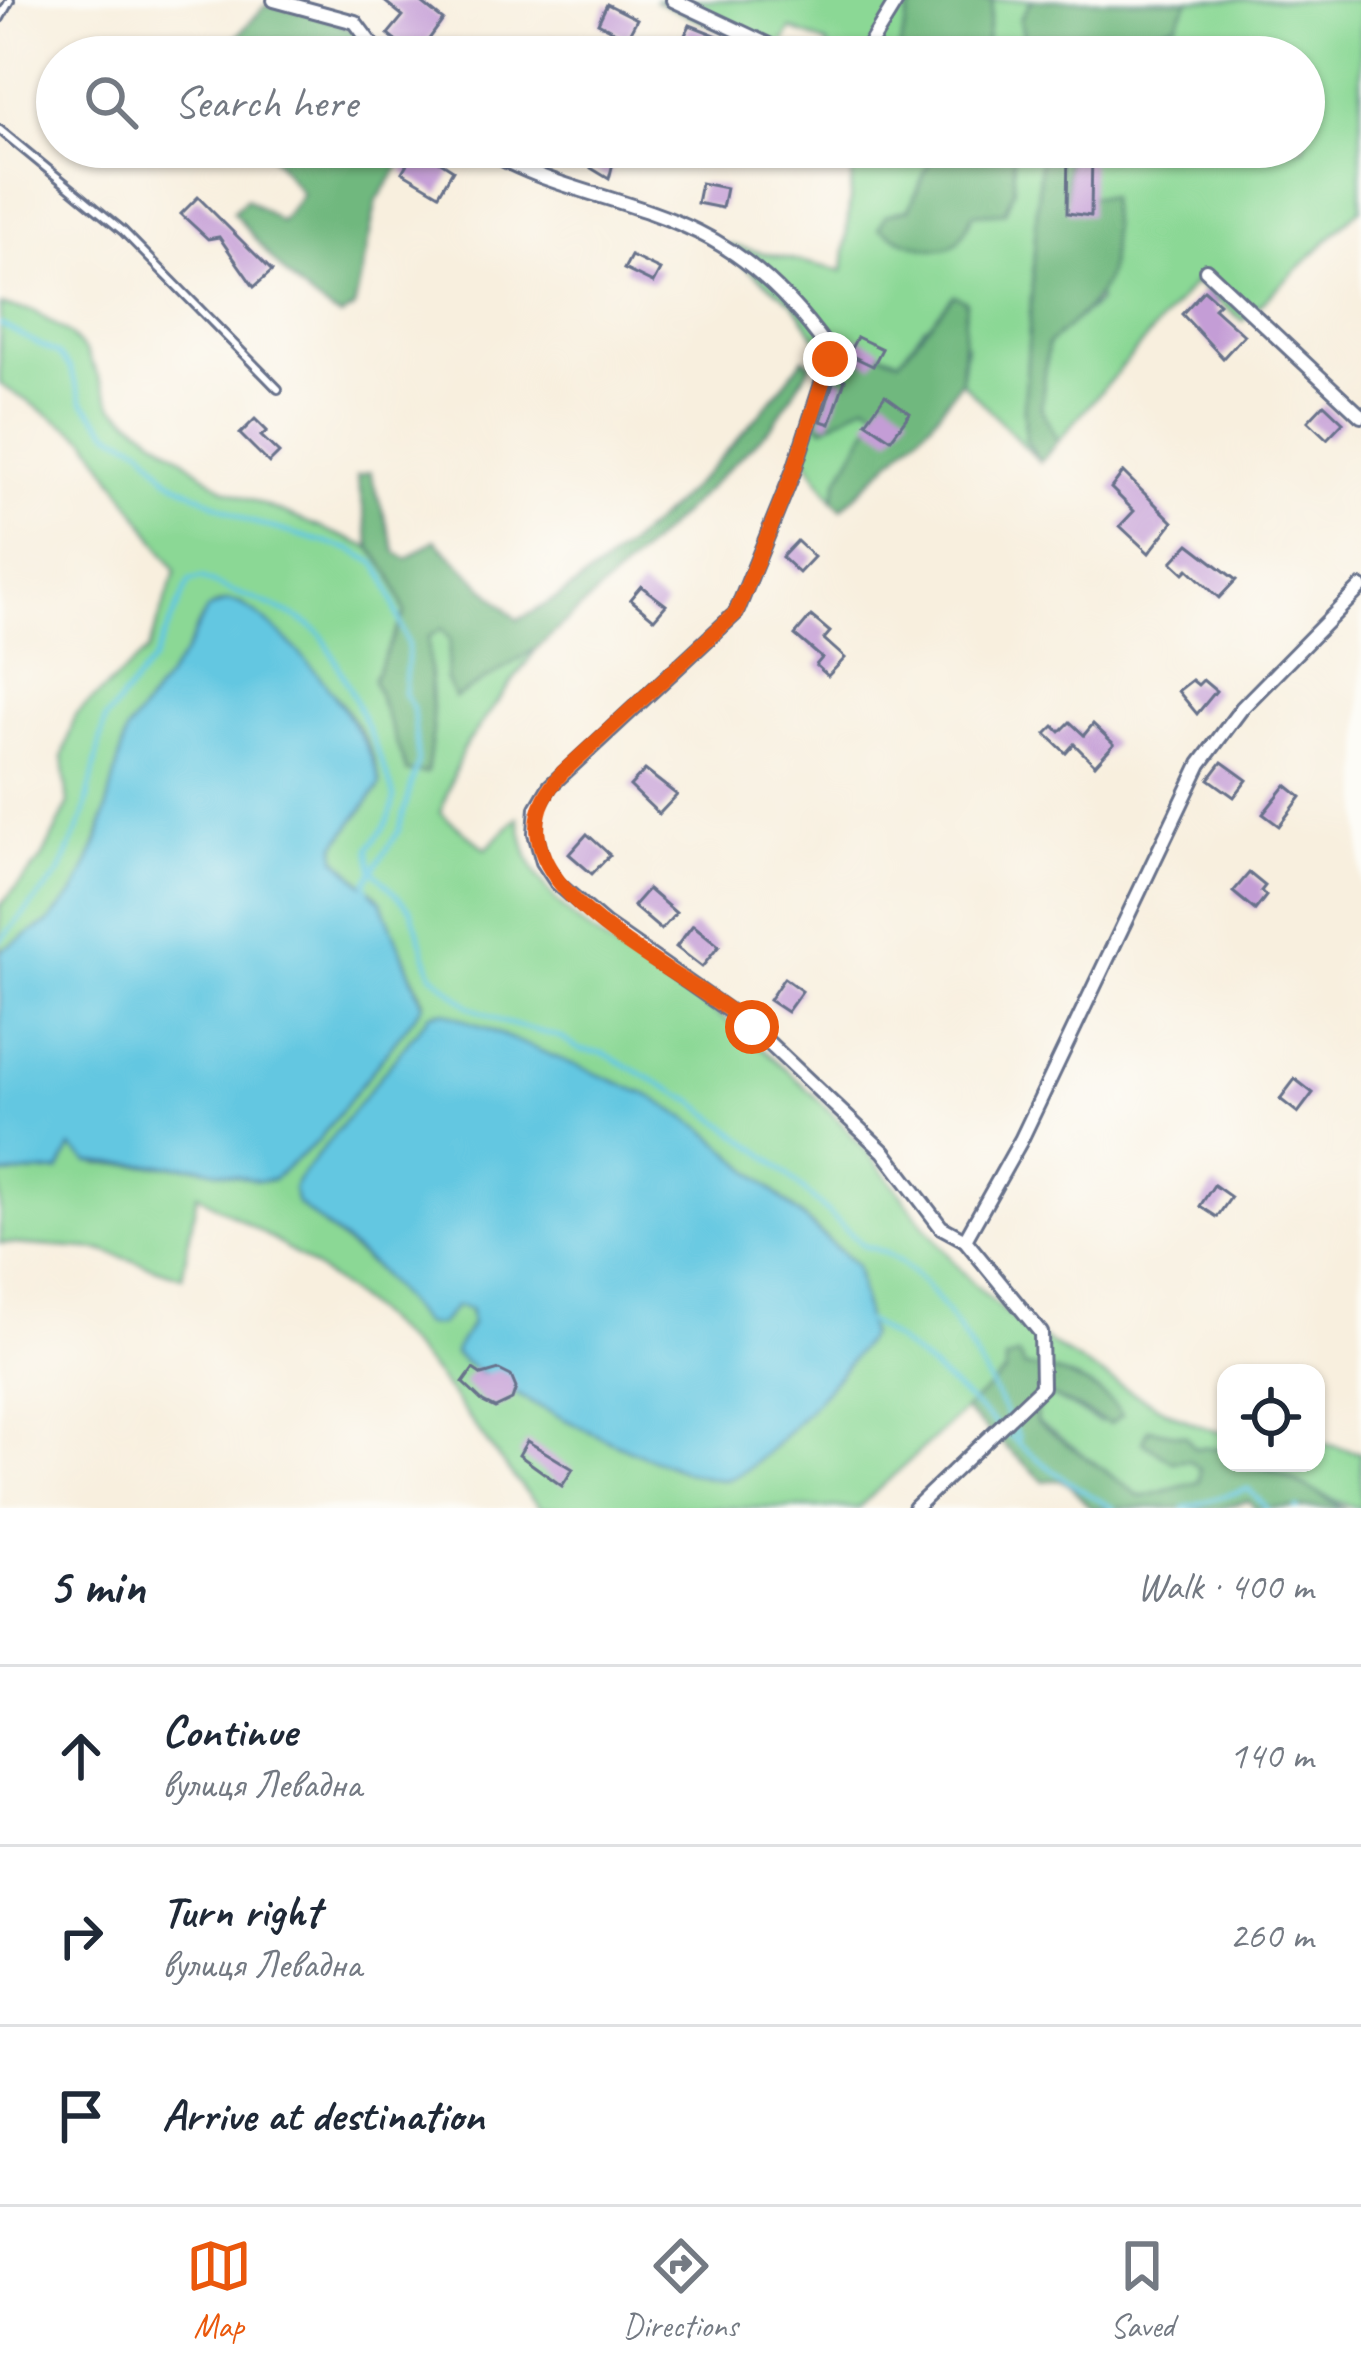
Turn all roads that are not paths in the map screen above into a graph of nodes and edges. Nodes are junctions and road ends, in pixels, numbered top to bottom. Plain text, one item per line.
1 (10, 0) edge
2 (274, 0) edge
3 (673, 0) edge
4 (897, 0) edge
5 (0, 18) edge
6 (365, 36) edge
7 (749, 36) edge
8 (875, 36) edge
9 (0, 130) edge
10 (36, 160) edge
11 (46, 168) edge
12 (523, 168) edge
13 (1205, 270) dead end
14 (278, 389) dead end
15 (1361, 392) edge
16 (1348, 403) junction
17 (1361, 416) edge
18 (1361, 587) edge
19 (965, 1240) junction
20 (915, 1508) edge

1 - 5 lane
2 - 6 street
3 - 7 street
4 - 8 street
9 - 10 lane
11 - 14 lane
12 - 19 street
13 - 16 street
15 - 16 street
16 - 17 street
18 - 19 street
19 - 20 street

